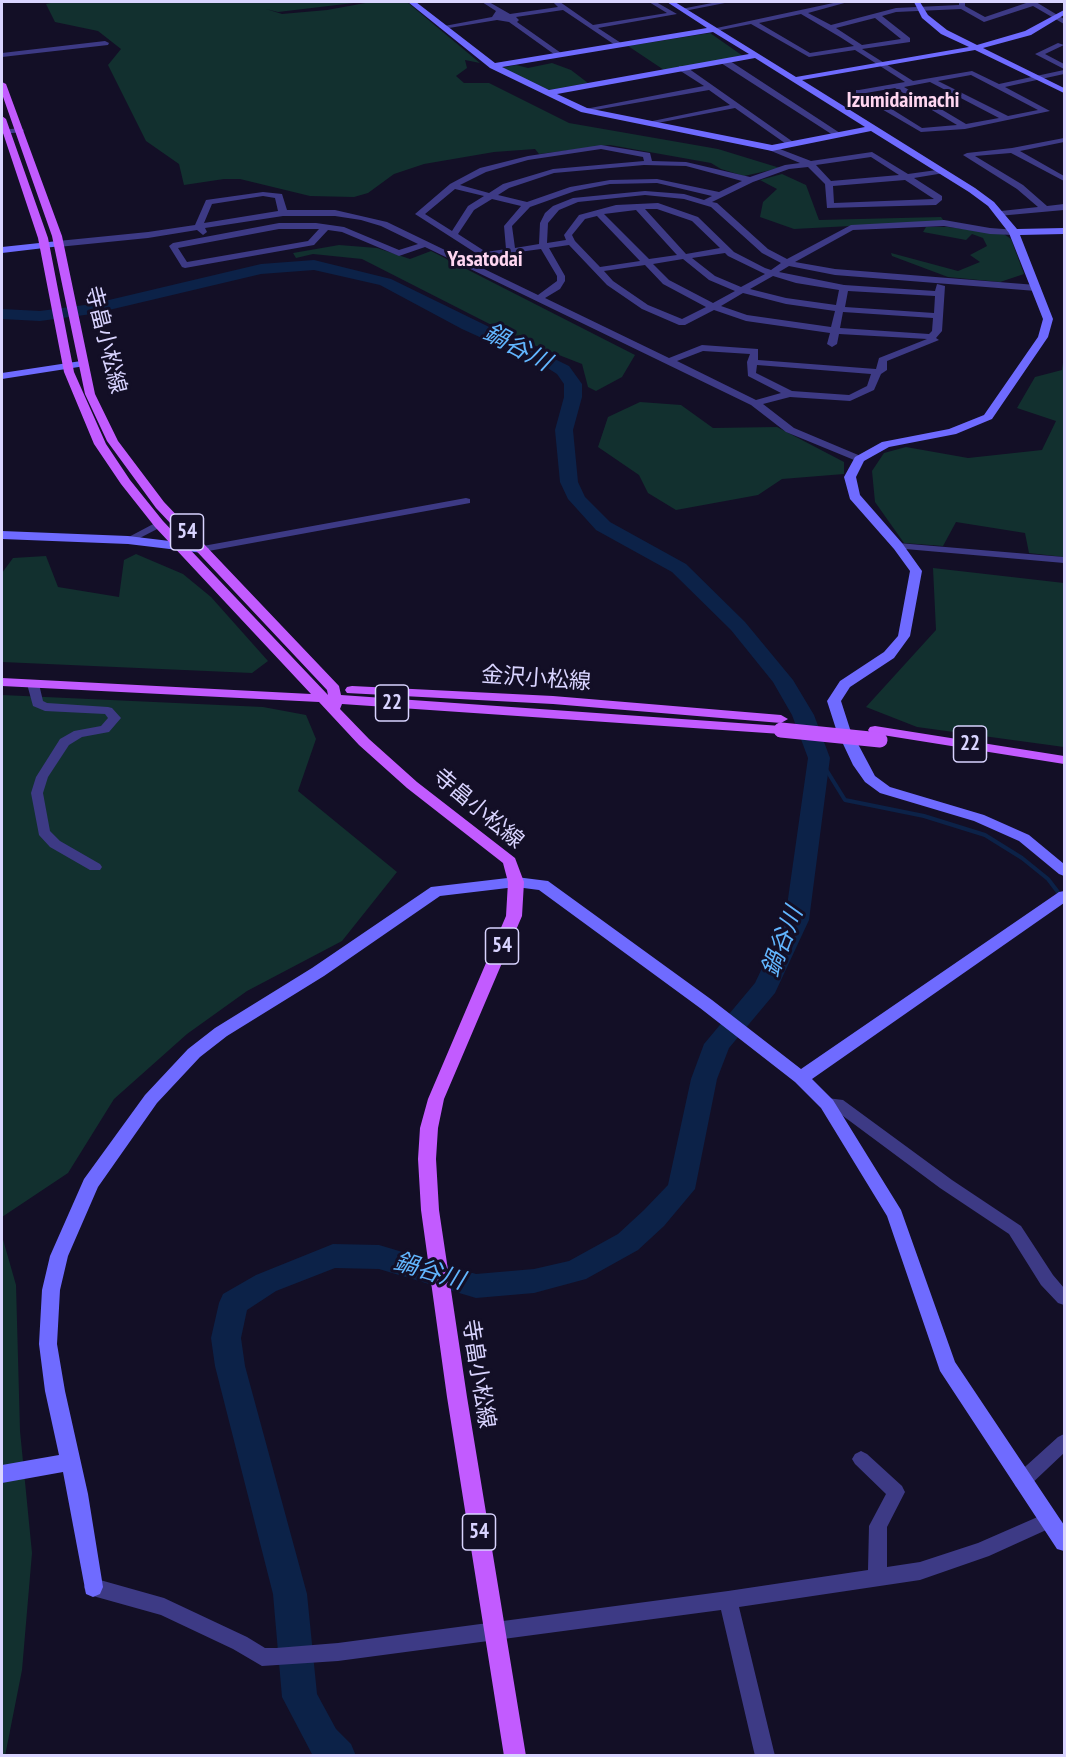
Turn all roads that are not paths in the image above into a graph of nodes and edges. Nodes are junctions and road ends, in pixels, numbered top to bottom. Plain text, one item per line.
1 (412, 2) edge
2 (485, 2) edge
3 (556, 2) edge
4 (651, 2) edge
5 (671, 2) edge
6 (717, 2) edge
7 (727, 2) edge
8 (845, 2) edge
9 (885, 2) edge
10 (1033, 2) edge
11 (962, 4) edge
12 (918, 5) edge
13 (564, 8) junction
14 (684, 9) junction
15 (896, 10) junction
16 (802, 12) junction
17 (1065, 12) edge
18 (499, 15) junction
19 (876, 15) junction
20 (1055, 18) junction
21 (512, 19) junction
22 (751, 21) junction
23 (1065, 22) edge
24 (443, 27) junction
25 (592, 27) junction
26 (829, 28) junction
27 (716, 29) junction
28 (105, 44) dead end
29 (618, 45) junction
30 (1063, 45) edge
31 (858, 48) junction
32 (976, 49) junction
33 (2, 55) edge
34 (558, 55) junction
35 (758, 55) junction
36 (724, 62) junction
37 (882, 65) junction
38 (493, 66) junction
39 (1065, 67) edge
40 (682, 68) junction
41 (1065, 72) edge
42 (1037, 77) junction
43 (796, 80) junction
44 (931, 80) junction
45 (912, 83) junction
46 (2, 84) edge
47 (897, 86) junction
48 (999, 86) junction
49 (708, 88) junction
50 (1065, 91) edge
51 (546, 93) junction
52 (736, 106) junction
53 (584, 110) junction
54 (2, 119) edge
55 (1006, 119) junction
56 (647, 123) junction
57 (965, 127) junction
58 (873, 128) junction
59 (20, 130) junction
60 (4, 132) edge
61 (839, 135) junction
62 (1065, 140) edge
63 (1052, 142) junction
64 (792, 144) junction
65 (772, 147) junction
66 (1065, 149) edge
67 (1012, 150) junction
68 (564, 151) junction
69 (649, 163) junction
70 (810, 164) junction
71 (579, 168) junction
72 (941, 171) junction
73 (907, 177) junction
74 (1065, 179) edge
75 (750, 180) junction
76 (594, 184) junction
77 (829, 184) junction
78 (453, 186) junction
79 (604, 195) junction
80 (721, 195) junction
81 (490, 196) junction
82 (706, 202) junction
83 (527, 205) junction
84 (637, 206) junction
85 (1065, 207) edge
86 (616, 208) junction
87 (1045, 209) junction
88 (597, 212) junction
89 (282, 213) junction
90 (1001, 214) junction
91 (199, 226) junction
92 (326, 228) junction
93 (1065, 231) edge
94 (1014, 232) junction
95 (453, 235) junction
96 (208, 239) junction
97 (571, 242) junction
98 (58, 244) junction
99 (426, 244) junction
100 (44, 245) junction
101 (543, 245) junction
102 (2, 250) edge
103 (727, 250) junction
104 (511, 251) junction
105 (685, 257) junction
106 (644, 263) junction
107 (787, 263) junction
108 (596, 270) junction
109 (772, 273) junction
110 (941, 281) junction
111 (844, 288) junction
112 (1036, 288) junction
113 (741, 290) junction
114 (939, 294) junction
115 (538, 298) junction
116 (713, 307) junction
117 (840, 309) junction
118 (938, 316) junction
119 (836, 332) junction
120 (932, 338) junction
121 (832, 344) dead end
122 (669, 361) junction
123 (752, 362) junction
124 (81, 364) junction
125 (68, 366) junction
126 (877, 372) junction
127 (2, 376) edge
128 (790, 394) junction
129 (755, 404) junction
130 (859, 459) junction
131 (466, 501) dead end
132 (159, 524) junction
133 (2, 535) edge
134 (128, 540) junction
135 (898, 546) junction
136 (181, 547) junction
137 (203, 549) junction
138 (1065, 560) edge
139 (2, 672) edge
140 (2, 682) edge
141 (33, 684) junction
142 (327, 697) junction
143 (878, 735) junction
144 (1065, 760) edge
145 (1065, 770) edge
146 (95, 867) dead end
147 (1065, 871) edge
148 (516, 882) junction
149 (1058, 900) edge
150 (801, 1078) junction
151 (827, 1104) junction
152 (1065, 1298) edge
153 (1065, 1442) edge
154 (861, 1459) dead end
155 (71, 1462) junction
156 (2, 1474) edge
157 (1022, 1481) junction
158 (1048, 1520) junction
159 (1065, 1542) edge
160 (878, 1578) junction
161 (93, 1587) joint
162 (728, 1600) junction
163 (496, 1629) junction
164 (515, 1755) edge
165 (765, 1755) edge

1 - 24 street
2 - 18 street
3 - 13 street
4 - 25 street
5 - 14 street
6 - 7 street
6 - 14 street
8 - 16 street
9 - 15 street
10 - 11 street
10 - 20 street
11 - 12 street
12 - 15 street
12 - 32 street
13 - 21 street
13 - 25 street
14 - 27 street
15 - 19 street
16 - 22 street
16 - 26 street
17 - 20 street
18 - 21 street
18 - 24 street
19 - 26 street
19 - 31 street
20 - 23 street
20 - 32 street
21 - 34 street
22 - 27 street
22 - 31 street
24 - 38 street
25 - 29 street
26 - 31 street
27 - 29 street
27 - 35 street
28 - 33 street
29 - 34 street
30 - 39 street
31 - 37 street
32 - 37 street
32 - 42 street
34 - 38 street
35 - 36 street
35 - 43 street
36 - 40 street
36 - 61 street
37 - 43 street
37 - 45 street
38 - 51 street
40 - 49 street
40 - 51 street
41 - 42 street
42 - 48 street
42 - 50 street
43 - 58 street
44 - 45 street
44 - 48 street
44 - 55 street
45 - 47 street
46 - 59 main road, 寺畠小松線 / 54
47 - 57 street
47 - 57 street
48 - 55 street
49 - 52 street
49 - 53 street
51 - 53 street
52 - 56 street
52 - 64 street
53 - 56 street
54 - 60 main road, 寺畠小松線 / 54
55 - 57 street
56 - 65 street
58 - 61 street
58 - 72 street
59 - 60 street
59 - 98 main road, 寺畠小松線 / 54
60 - 100 main road, 寺畠小松線 / 54
61 - 64 street
62 - 63 street
63 - 66 street
63 - 67 street
64 - 65 street
65 - 70 street
67 - 74 street
67 - 87 street
68 - 69 street
68 - 71 street
68 - 78 street
69 - 71 street
69 - 75 street
70 - 73 street
70 - 75 street
70 - 77 street
71 - 76 street
71 - 81 street
72 - 73 street
72 - 90 street
73 - 77 street
73 - 77 street
75 - 80 street
76 - 79 street
76 - 80 street
76 - 83 street
78 - 81 street
78 - 95 street
79 - 82 street
79 - 86 street
79 - 101 street
80 - 82 street
81 - 83 street
81 - 95 street
82 - 107 street
83 - 104 street
84 - 86 street
84 - 103 street
84 - 105 street
85 - 87 street
86 - 88 street
87 - 90 street
88 - 97 street
88 - 106 street
89 - 91 street
89 - 91 street
89 - 99 street
90 - 94 street
91 - 96 street
91 - 98 street
92 - 96 street
92 - 96 street
92 - 99 street
93 - 94 street
94 - 107 street
94 - 112 street
95 - 104 street
97 - 101 street
97 - 108 street
98 - 100 street
98 - 124 main road, 寺畠小松線 / 54
99 - 115 street
100 - 102 street
100 - 125 main road, 寺畠小松線 / 54
101 - 104 street
101 - 115 street
103 - 105 street
103 - 109 street
105 - 106 street
105 - 113 street
106 - 108 street
106 - 116 street
107 - 109 street
107 - 110 street
108 - 116 street
109 - 111 street
109 - 113 street
110 - 112 street
110 - 114 street
111 - 114 street
111 - 117 street
112 - 130 street
113 - 116 street
113 - 117 street
114 - 118 street
115 - 122 street
116 - 119 street
117 - 118 street
117 - 119 street
118 - 120 street
119 - 120 street
119 - 121 street
120 - 126 street
122 - 123 street
122 - 129 street
123 - 126 street
123 - 128 street
124 - 125 street
124 - 137 main road, 寺畠小松線 / 54
125 - 127 street
125 - 132 main road, 寺畠小松線 / 54
126 - 128 street
128 - 129 street
129 - 130 street
130 - 135 street
131 - 137 street
132 - 134 street
132 - 136 main road, 寺畠小松線 / 54
133 - 134 street
134 - 136 street
135 - 138 street
135 - 147 street
136 - 137 street
136 - 142 main road, 寺畠小松線 / 54
137 - 142 main road, 寺畠小松線 / 54
139 - 142 main road, 金沢小松線 / 22
140 - 141 main road, 金沢小松線 / 22
141 - 142 main road, 金沢小松線 / 22
141 - 146 street
142 - 143 main road, 金沢小松線 / 22, bridge
142 - 148 main road, 寺畠小松線 / 54
143 - 144 main road, 金沢小松線 / 22
143 - 145 main road, 金沢小松線 / 22
148 - 150 street
148 - 155 street
148 - 163 main road, 寺畠小松線 / 54
149 - 150 street
150 - 151 street
151 - 152 street
151 - 157 street
153 - 157 street
154 - 160 street
155 - 156 street
155 - 161 street
157 - 158 street
158 - 159 street
158 - 160 street
160 - 162 street
161 - 163 street
162 - 163 street
162 - 165 street
163 - 164 main road, 寺畠小松線 / 54

